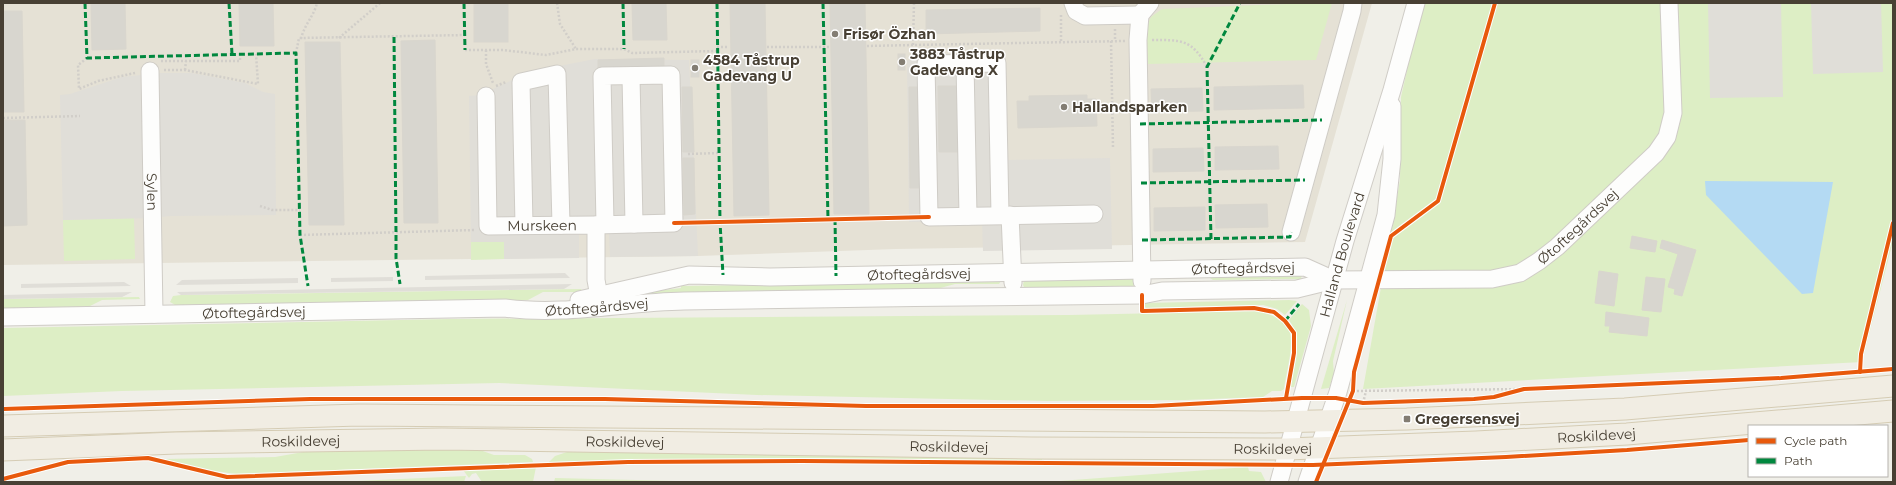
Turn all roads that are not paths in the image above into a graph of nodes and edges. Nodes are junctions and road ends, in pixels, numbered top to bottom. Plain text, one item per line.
1 (1353, 3) edge
2 (1416, 3) edge
3 (1669, 3) edge
4 (1067, 7) edge
5 (1145, 9) edge
6 (965, 63) junction
7 (153, 66) road end
8 (631, 76) junction
9 (1392, 90) junction
10 (486, 96) dead end
11 (1094, 214) dead end
12 (1005, 215) junction
13 (968, 216) junction
14 (600, 224) junction
15 (634, 224) junction
16 (524, 225) junction
17 (561, 225) junction
18 (1291, 232) dead end
19 (1142, 270) junction
20 (1012, 272) junction
21 (1334, 280) junction
22 (1368, 280) junction
23 (1142, 295) junction
24 (1013, 296) junction
25 (600, 302) junction
26 (154, 314) junction
27 (3, 317) edge
28 (1893, 386) edge
29 (1893, 411) edge
30 (1295, 421) junction
31 (1328, 421) junction
32 (3, 426) edge
33 (1319, 448) junction
34 (1287, 449) junction
35 (3, 450) edge
36 (1279, 482) edge
37 (1307, 482) edge

1 - 18 street
2 - 9 street, Halland Boulevard
3 - 22 street, Øtoftegårdsvej
4 - 5 street
5 - 19 street
6 - 12 street
6 - 13 street
6 - 13 street
7 - 26 street, Sylen
8 - 14 street
8 - 15 street
8 - 15 street, Murskeen
9 - 21 street, Halland Boulevard
9 - 22 street, Halland Boulevard
10 - 16 street, Murskeen
11 - 12 street
12 - 13 street
12 - 20 street
14 - 15 street, Murskeen
14 - 17 street, Murskeen
14 - 25 street, Murskeen
16 - 17 street, Murskeen
16 - 17 street
19 - 20 street, Øtoftegårdsvej
19 - 21 street, Øtoftegårdsvej
19 - 23 street
20 - 24 street
20 - 25 street, Øtoftegårdsvej
21 - 22 street, Øtoftegårdsvej
21 - 23 street, Øtoftegårdsvej
21 - 30 street, Halland Boulevard
22 - 31 street, Halland Boulevard
23 - 24 street, Øtoftegårdsvej
24 - 25 street, Øtoftegårdsvej
25 - 26 street, Øtoftegårdsvej
26 - 27 street, Øtoftegårdsvej
28 - 31 main road, Roskildevej
29 - 33 main road, Roskildevej
30 - 31 main road, Roskildevej
30 - 32 main road, Roskildevej
30 - 34 street, Halland Boulevard
31 - 33 street
33 - 34 main road, Roskildevej
33 - 37 street
34 - 35 main road, Roskildevej
34 - 36 street

